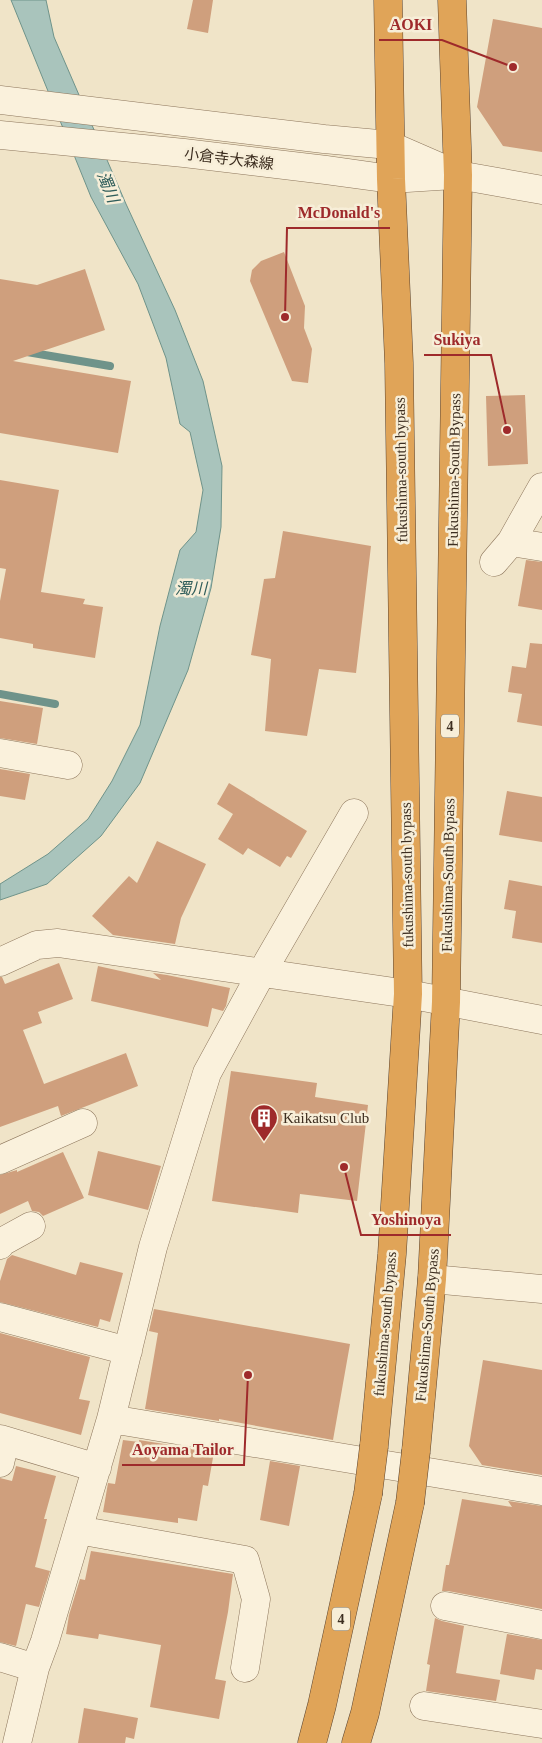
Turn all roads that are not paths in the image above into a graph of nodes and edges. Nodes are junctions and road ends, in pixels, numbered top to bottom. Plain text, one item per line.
1 (388, 0) edge
2 (452, 0) edge
3 (0, 100) edge
4 (0, 135) edge
5 (390, 145) junction
6 (458, 175) junction
7 (390, 179) junction
8 (542, 190) edge
9 (542, 487) edge
10 (542, 548) edge
11 (0, 753) edge
12 (68, 765) dead end
13 (354, 813) dead end
14 (0, 962) edge
15 (262, 972) junction
16 (408, 994) junction
17 (446, 1002) junction
18 (542, 1020) edge
19 (83, 1123) dead end
20 (0, 1160) edge
21 (31, 1226) dead end
22 (0, 1246) edge
23 (432, 1279) junction
24 (542, 1289) edge
25 (0, 1317) edge
26 (128, 1351) junction
27 (111, 1420) junction
28 (2, 1447) edge
29 (97, 1468) junction
30 (542, 1491) edge
31 (78, 1530) junction
32 (445, 1606) dead end
33 (542, 1625) edge
34 (0, 1657) edge
35 (35, 1668) junction
36 (245, 1668) dead end
37 (424, 1706) dead end
38 (542, 1724) edge
39 (17, 1743) edge
40 (312, 1743) edge
41 (356, 1743) edge

1 - 5 highway, fukushima-south bypass / 4
2 - 6 highway, Fukushima-South Bypass / 4
3 - 5 street
4 - 7 street, 小倉寺大森線
5 - 6 street
5 - 7 highway, fukushima-south bypass / 4
6 - 7 street, 小倉寺大森線
6 - 8 street
6 - 17 highway, Fukushima-South Bypass / 4
7 - 16 highway, fukushima-south bypass / 4
9 - 10 street
11 - 12 street
13 - 15 street
14 - 15 street
15 - 16 street
15 - 26 street
16 - 17 street
16 - 40 highway, fukushima-south bypass / 4, bridge
17 - 18 street
17 - 23 highway, Fukushima-South Bypass / 4
19 - 20 street
21 - 22 street
23 - 24 street
23 - 41 highway, Fukushima-South Bypass / 4, bridge
25 - 26 street
26 - 27 street
27 - 29 street
27 - 30 street
28 - 29 street
29 - 31 street
31 - 35 street
31 - 36 street
32 - 33 street
34 - 35 street
35 - 39 street
37 - 38 street

